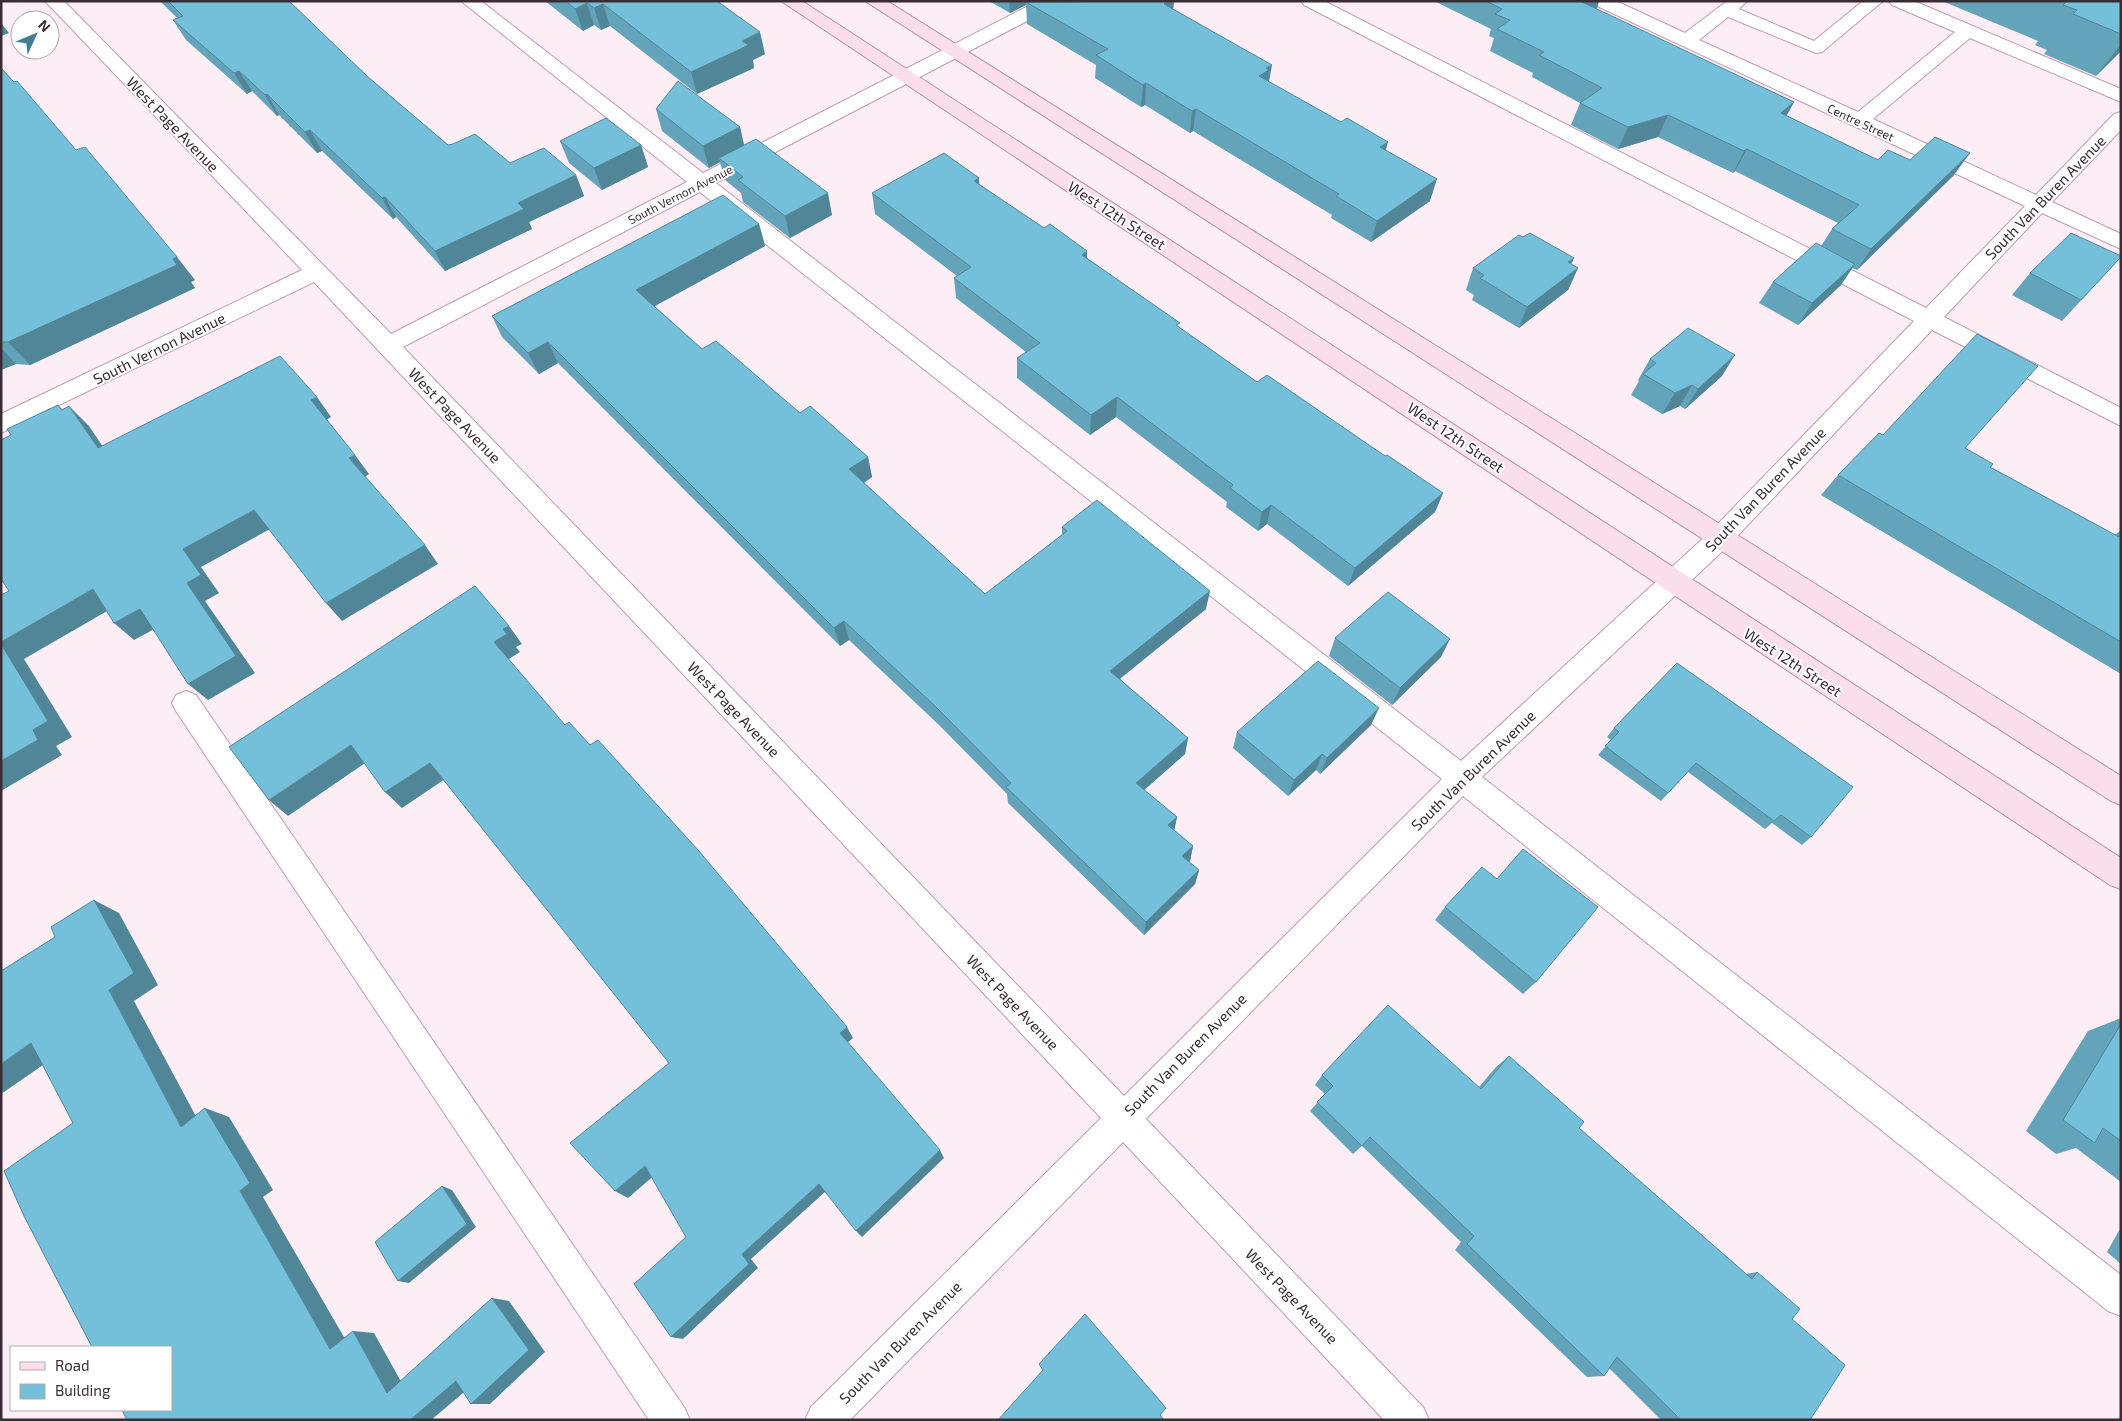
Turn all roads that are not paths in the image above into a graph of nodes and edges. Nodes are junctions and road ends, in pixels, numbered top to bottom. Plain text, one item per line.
1 (54, 1) edge
2 (470, 1) edge
3 (790, 1) edge
4 (874, 1) edge
5 (1052, 1) edge
6 (1310, 1) edge
7 (1600, 1) edge
8 (1874, 1) edge
9 (1898, 1) edge
10 (1732, 6) edge
11 (1966, 31) junction
12 (1686, 41) junction
13 (954, 52) junction
14 (906, 76) junction
15 (2121, 96) edge
16 (2121, 118) edge
17 (1858, 121) junction
18 (702, 184) junction
19 (2037, 204) junction
20 (2121, 242) edge
21 (316, 272) junction
22 (1929, 318) junction
23 (388, 345) junction
24 (2121, 418) edge
25 (1, 424) edge
26 (1719, 539) junction
27 (1672, 583) junction
28 (186, 703) edge
29 (1462, 778) junction
30 (2121, 792) edge
31 (2121, 875) edge
32 (1122, 1118) junction
33 (2121, 1298) edge
34 (671, 1420) edge
35 (824, 1420) edge
36 (1410, 1420) edge

1 - 21 street, West Page Avenue
2 - 18 street
3 - 14 main road, West 12th Street
4 - 13 main road
5 - 13 street, South Vernon Avenue
6 - 22 street
7 - 12 street, Centre Street
8 - 10 street
9 - 11 street
10 - 12 street
11 - 15 street
11 - 17 street
12 - 17 street, Centre Street
13 - 14 street, South Vernon Avenue
13 - 26 main road
14 - 18 street, South Vernon Avenue
14 - 27 main road, West 12th Street
16 - 19 street, South Van Buren Avenue
17 - 19 street, Centre Street
18 - 23 street, South Vernon Avenue
18 - 29 street
19 - 20 street, Centre Street
19 - 22 street, South Van Buren Avenue
21 - 23 street, West Page Avenue
21 - 25 street, South Vernon Avenue
22 - 24 street
22 - 26 street, South Van Buren Avenue
23 - 32 street, West Page Avenue
26 - 27 street, South Van Buren Avenue
26 - 30 main road
27 - 29 street, South Van Buren Avenue
27 - 31 main road, West 12th Street
28 - 34 street
29 - 32 street, South Van Buren Avenue
29 - 33 street
32 - 35 street, South Van Buren Avenue
32 - 36 street, West Page Avenue

